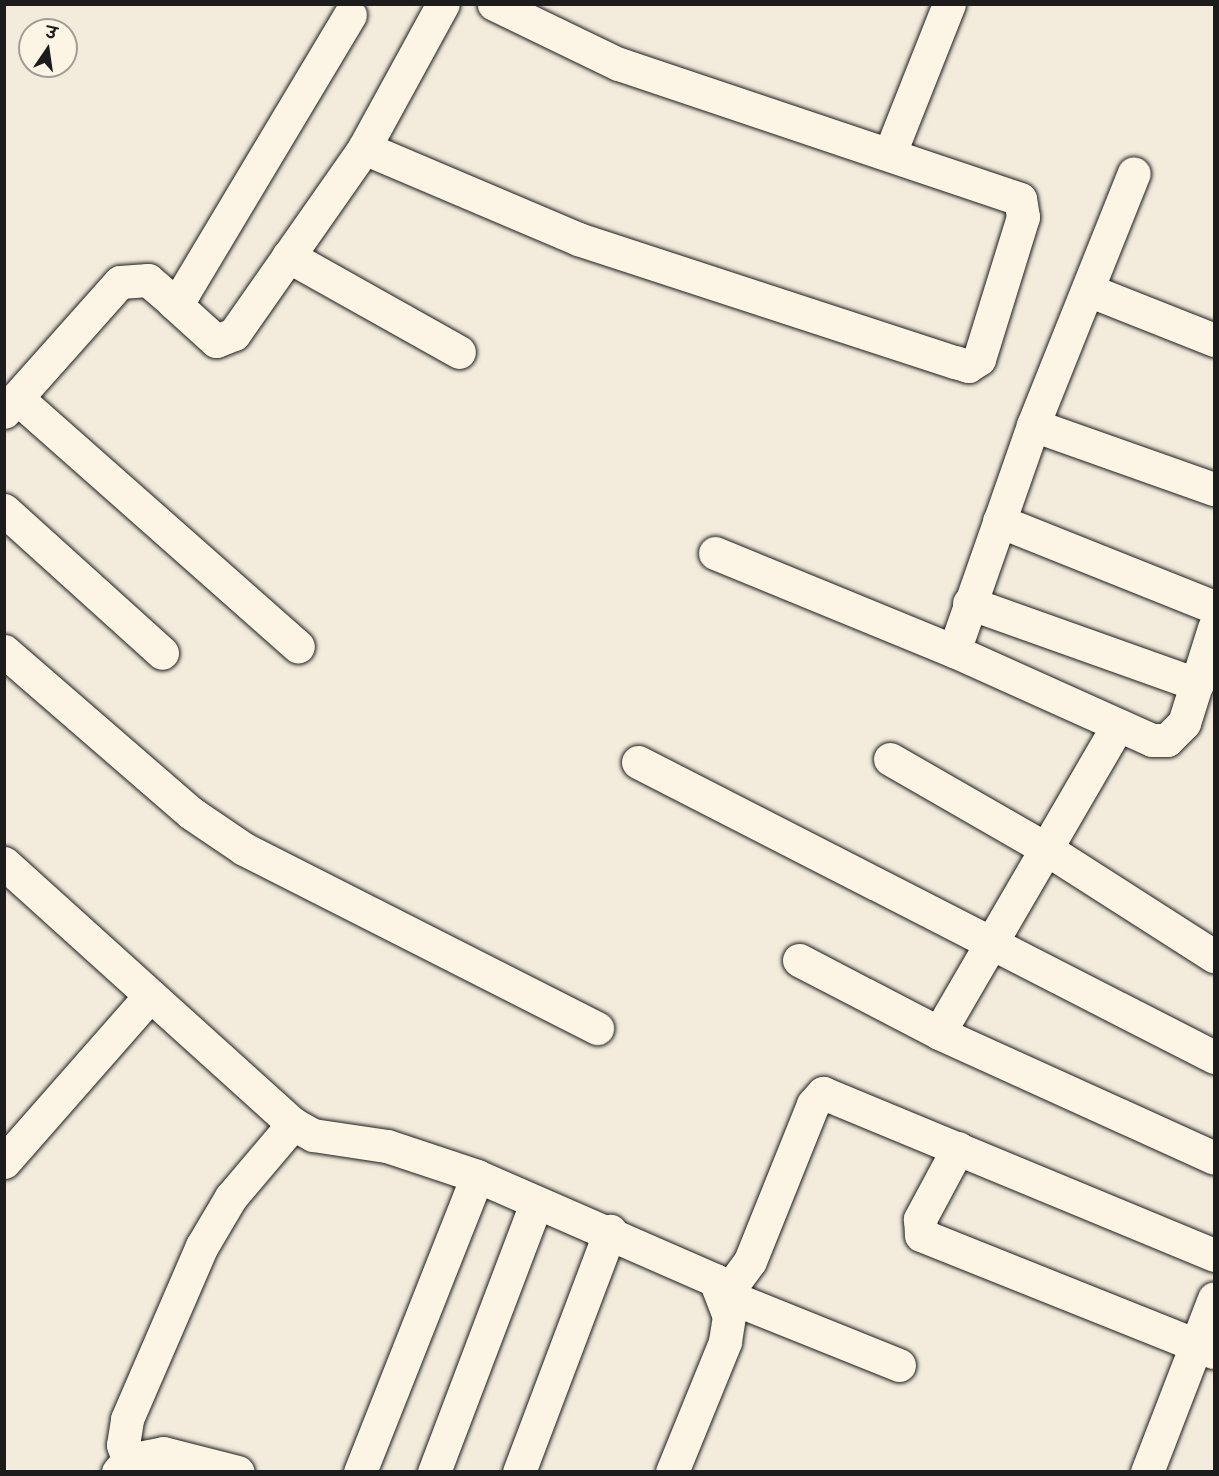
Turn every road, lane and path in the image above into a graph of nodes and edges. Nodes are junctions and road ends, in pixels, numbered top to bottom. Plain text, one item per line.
1 (443, 4) edge
2 (494, 4) edge
3 (949, 4) edge
4 (350, 15) dead end
5 (364, 148) junction
6 (890, 153) junction
7 (1134, 173) dead end
8 (288, 256) junction
9 (1088, 290) junction
10 (173, 302) junction
11 (1215, 340) edge
12 (459, 352) dead end
13 (11, 405) edge
14 (1033, 425) junction
15 (1215, 489) edge
16 (4, 510) edge
17 (999, 521) junction
18 (715, 553) dead end
19 (969, 603) junction
20 (1215, 607) edge
21 (1215, 628) edge
22 (298, 647) dead end
23 (4, 651) edge
24 (954, 651) junction
25 (162, 653) dead end
26 (1197, 684) junction
27 (1118, 725) junction
28 (890, 759) dead end
29 (638, 762) dead end
30 (1045, 848) junction
31 (4, 863) edge
32 (991, 939) junction
33 (1215, 957) edge
34 (799, 960) dead end
35 (150, 996) junction
36 (597, 1028) dead end
37 (939, 1033) junction
38 (1215, 1057) edge
39 (292, 1124) junction
40 (958, 1148) junction
41 (1215, 1158) edge
42 (4, 1162) edge
43 (477, 1176) junction
44 (536, 1204) junction
45 (610, 1231) junction
46 (1215, 1255) edge
47 (725, 1295) junction
48 (1215, 1298) edge
49 (1205, 1349) edge
50 (899, 1365) dead end
51 (123, 1466) edge
52 (238, 1472) edge
53 (360, 1472) edge
54 (434, 1472) edge
55 (519, 1472) edge
56 (672, 1472) edge
57 (1147, 1472) edge

1 - 5 street
2 - 6 street
3 - 6 street
4 - 10 street
5 - 6 street
5 - 8 street
7 - 9 street
8 - 10 street
8 - 12 street
9 - 11 street
9 - 14 street
10 - 13 street
13 - 22 street
14 - 15 street
14 - 17 street
16 - 25 street
17 - 19 street
17 - 20 street
18 - 24 street
19 - 24 street
19 - 26 street
21 - 26 street
23 - 36 street
24 - 27 street
26 - 27 street
27 - 30 street
28 - 30 street
29 - 32 street
30 - 32 street
30 - 33 street
31 - 35 street
32 - 37 street
32 - 38 street
34 - 37 street
35 - 39 street
35 - 42 street
37 - 41 street
39 - 43 street
39 - 51 street
40 - 46 street
40 - 47 street
40 - 49 street
43 - 44 street
43 - 53 street
44 - 45 street
44 - 54 street
45 - 47 street
45 - 55 street
47 - 50 street
47 - 56 street
48 - 49 street
49 - 57 street
51 - 52 street

